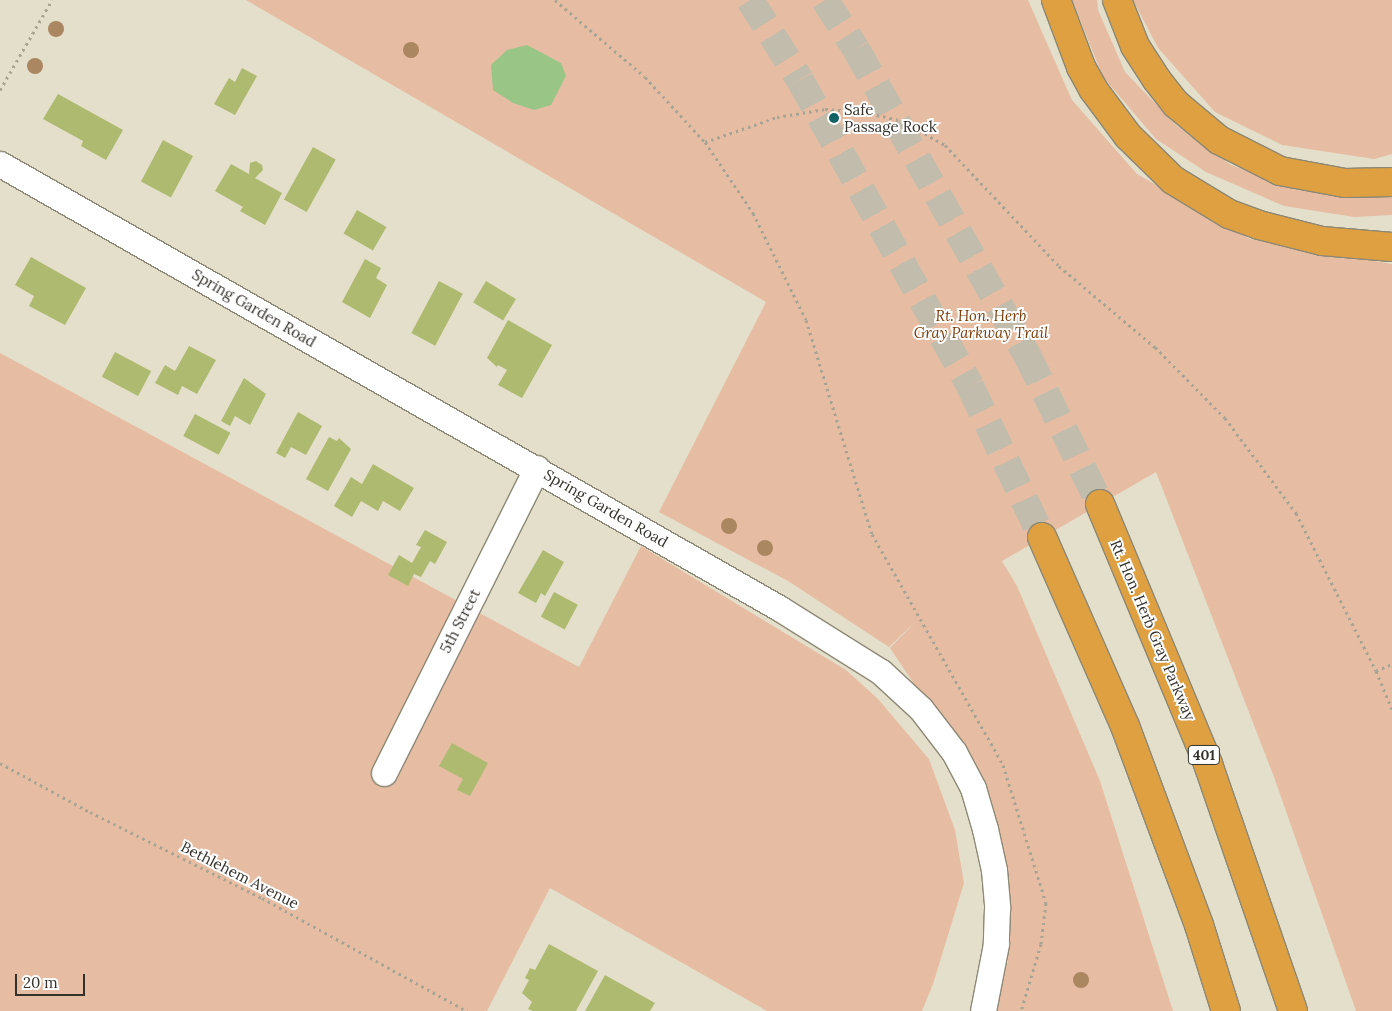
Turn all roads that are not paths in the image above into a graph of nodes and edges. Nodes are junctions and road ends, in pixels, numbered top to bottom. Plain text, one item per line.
1 (1056, 0) edge
2 (1117, 0) edge
3 (0, 164) edge
4 (1392, 182) edge
5 (1392, 247) edge
6 (537, 468) junction
7 (1100, 504) tunnel mouth
8 (1042, 537) tunnel mouth
9 (384, 773) dead end
10 (983, 1011) edge
11 (1226, 1011) edge
12 (1293, 1011) edge

1 - 5 highway
2 - 4 highway
3 - 6 street, Spring Garden Road
6 - 9 street, 5th Street
6 - 10 street, Spring Garden Road
7 - 12 highway, Rt. Hon. Herb Gray Parkway / 401
8 - 11 highway

